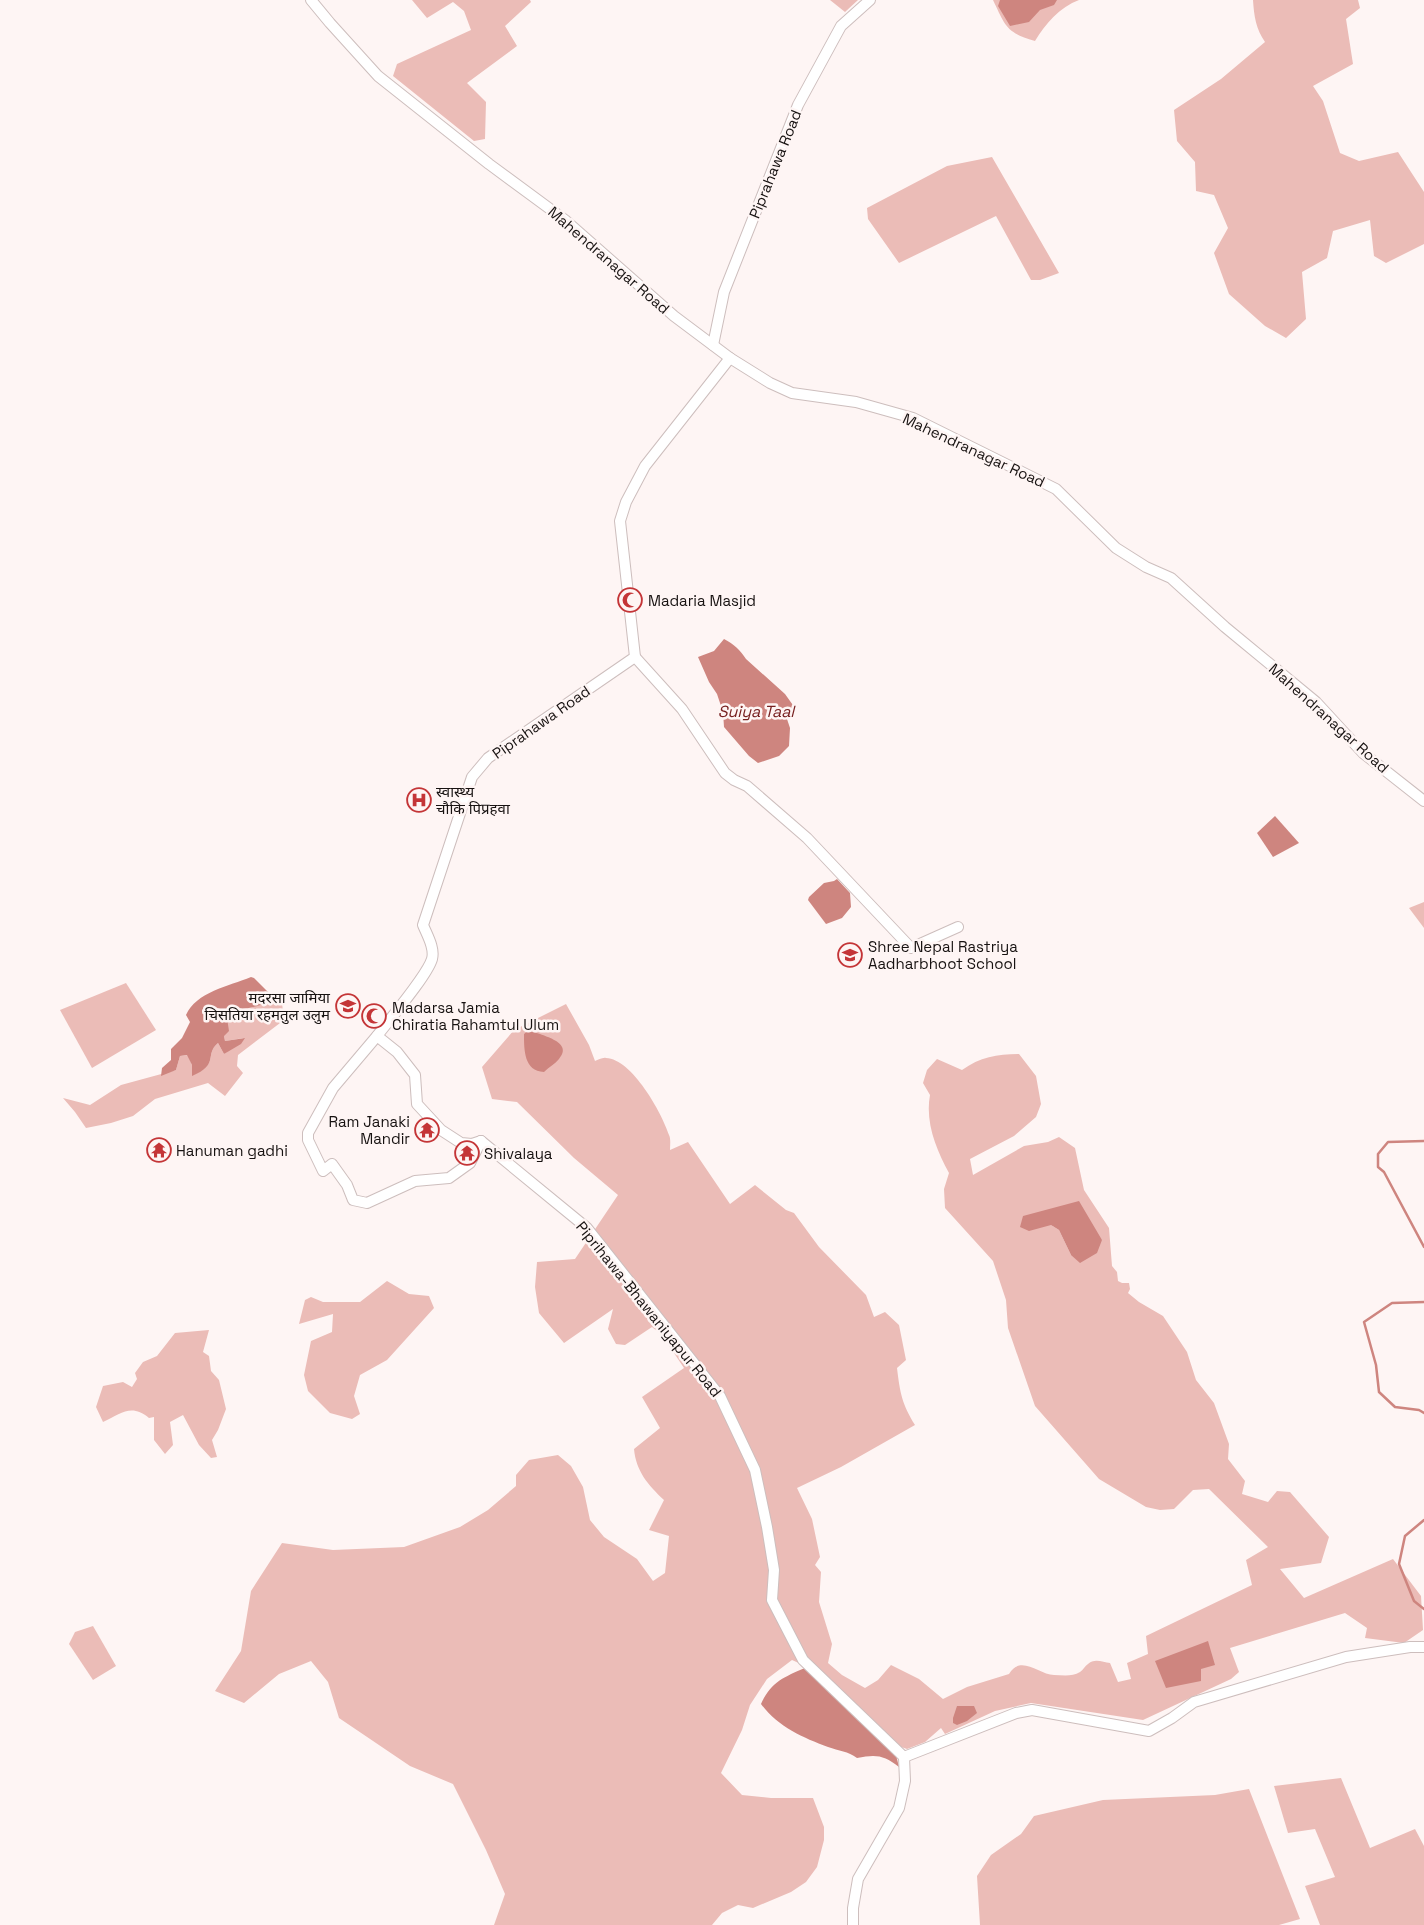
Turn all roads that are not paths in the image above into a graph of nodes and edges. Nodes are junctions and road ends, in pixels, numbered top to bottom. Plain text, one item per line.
1 (311, 0) edge
2 (870, 0) edge
3 (713, 345) junction
4 (730, 358) junction
5 (635, 657) junction
6 (1424, 801) edge
7 (958, 927) dead end
8 (377, 1036) junction
9 (481, 1141) junction
10 (1424, 1647) edge
11 (904, 1757) junction
12 (853, 1925) edge

1 - 3 street, Mahendranagar Road
2 - 3 street, Piprahawa Road
3 - 4 street, Mahendranagar Road
4 - 5 street
4 - 6 street, Mahendranagar Road
5 - 7 street
5 - 8 street, Piprahawa Road
8 - 9 street
8 - 9 street
9 - 11 street, Piprihawa-Bhawaniyapur Road
10 - 11 street
11 - 12 street

